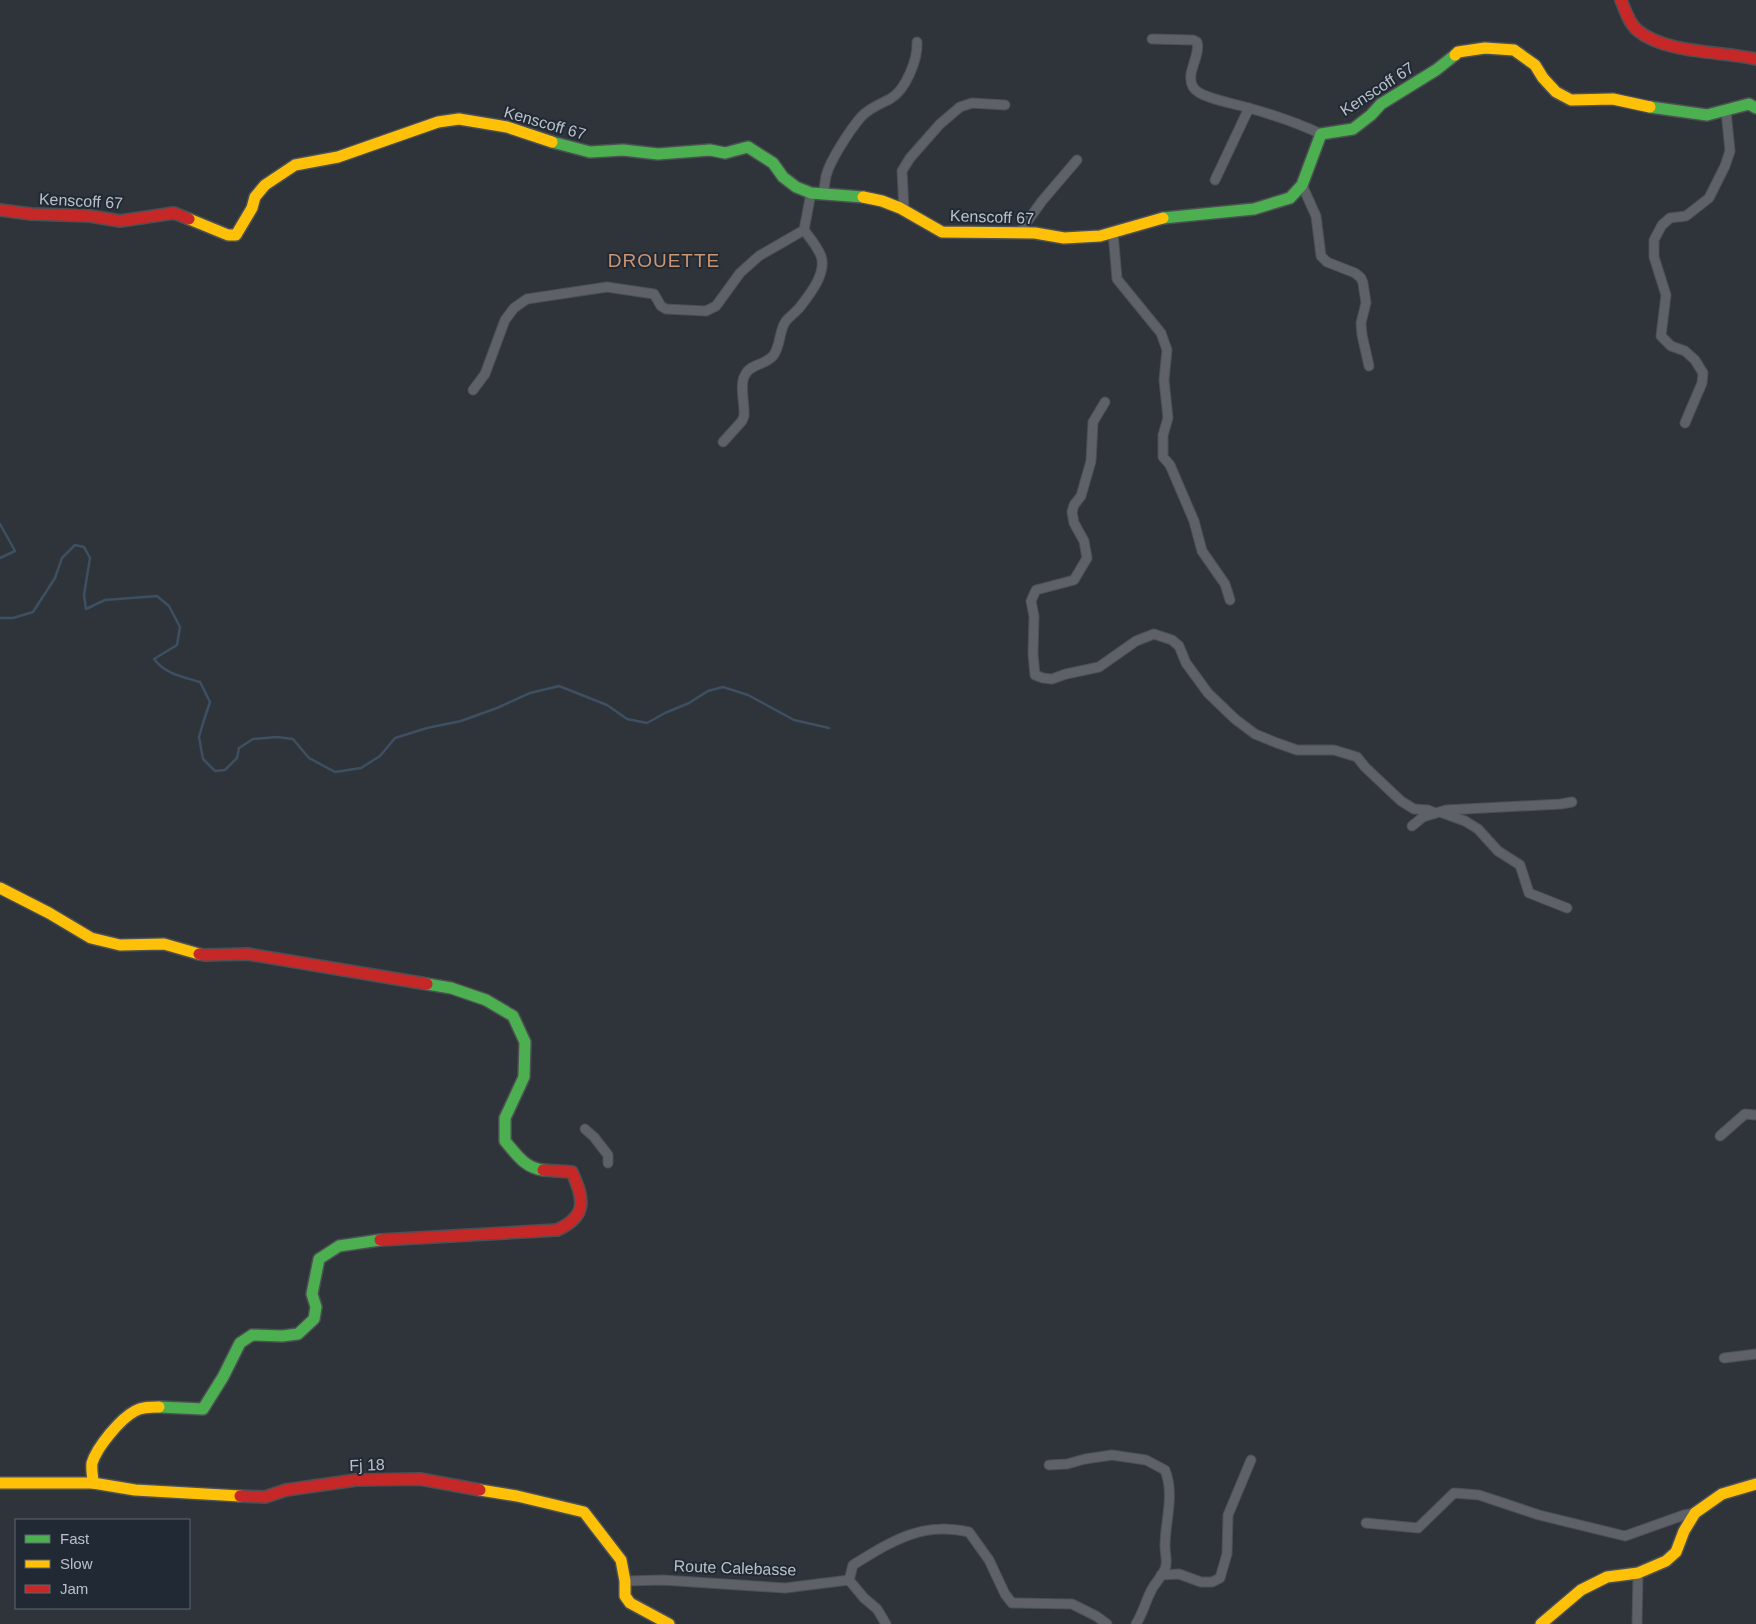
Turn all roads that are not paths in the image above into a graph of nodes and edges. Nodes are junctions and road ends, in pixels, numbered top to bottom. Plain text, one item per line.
1 (1621, 0) edge
2 (1152, 39) dead end
3 (916, 42) dead end
4 (1756, 59) edge
5 (1005, 105) dead end
6 (1249, 108) junction
7 (1756, 108) edge
8 (1726, 111) junction
9 (1321, 134) junction
10 (1077, 160) dead end
11 (1215, 180) dead end
12 (1302, 186) junction
13 (817, 194) junction
14 (0, 210) edge
15 (904, 210) junction
16 (804, 230) junction
17 (1113, 232) junction
18 (1019, 233) junction
19 (1370, 366) dead end
20 (473, 390) dead end
21 (1105, 402) dead end
22 (1685, 423) dead end
23 (723, 442) dead end
24 (1230, 600) dead end
25 (1572, 802) dead end
26 (1438, 813) junction
27 (1412, 826) dead end
28 (0, 888) edge
29 (1567, 908) dead end
30 (1756, 1115) edge
31 (585, 1129) dead end
32 (1720, 1136) dead end
33 (608, 1163) dead end
34 (1756, 1354) edge
35 (1724, 1358) dead end
36 (1251, 1460) dead end
37 (1049, 1465) dead end
38 (0, 1483) edge
39 (93, 1483) junction
40 (1756, 1484) edge
41 (1695, 1513) junction
42 (1366, 1523) dead end
43 (1638, 1574) junction
44 (1161, 1575) junction
45 (849, 1580) junction
46 (625, 1581) junction
47 (669, 1624) edge
48 (886, 1624) edge
49 (1107, 1624) edge
50 (1136, 1624) edge
51 (1541, 1624) edge
52 (1638, 1624) edge

1 - 4 street
2 - 6 street
3 - 13 street
5 - 15 street
6 - 9 street
6 - 11 street
7 - 8 street, Kenscoff 67
8 - 9 street, Kenscoff 67
8 - 22 street
9 - 12 street
10 - 18 street
12 - 17 street, Kenscoff 67
12 - 19 street
13 - 14 street, Kenscoff 67
13 - 15 street, Kenscoff 67
13 - 16 street
15 - 18 street, Kenscoff 67
16 - 20 street
16 - 23 street
17 - 18 street, Kenscoff 67
17 - 24 street
21 - 26 street
25 - 26 street
26 - 27 street
26 - 29 street
28 - 39 street
30 - 32 street
31 - 33 street
34 - 35 street
36 - 44 street
37 - 44 street
38 - 39 street, Fj 18
39 - 46 street, Fj 18
40 - 41 street
41 - 42 street
41 - 43 street
43 - 51 street
43 - 52 street
44 - 50 street
45 - 46 street, Route Calebasse
45 - 48 street
45 - 49 street
46 - 47 street, Fj 18

